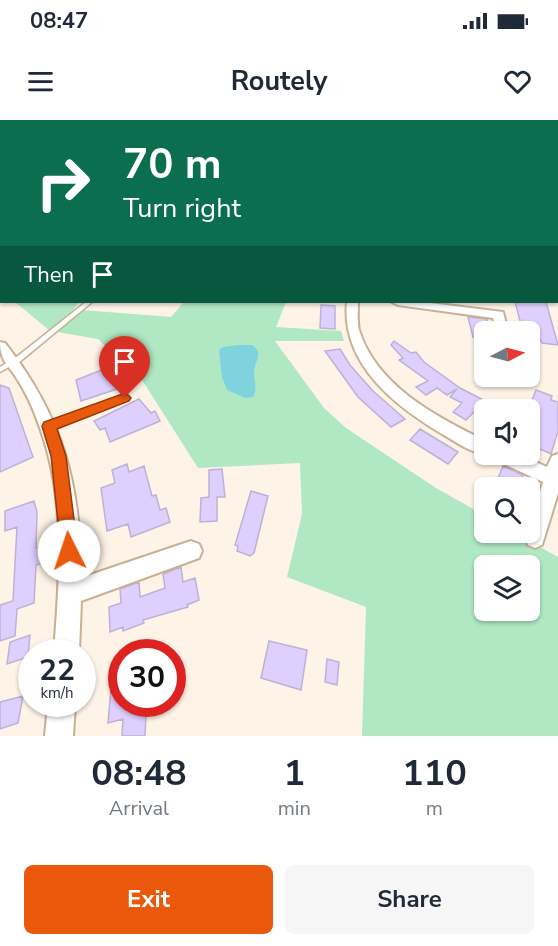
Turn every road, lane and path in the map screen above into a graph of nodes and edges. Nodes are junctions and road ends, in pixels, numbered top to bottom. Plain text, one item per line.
1 (88, 303) edge
2 (351, 303) edge
3 (406, 303) edge
4 (496, 303) edge
5 (499, 315) junction
6 (500, 321) edge
7 (0, 346) edge
8 (10, 364) edge
9 (125, 398) dead end
10 (49, 426) junction
11 (474, 443) edge
12 (532, 465) edge
13 (556, 473) edge
14 (540, 523) edge
15 (191, 551) dead end
16 (71, 592) junction
17 (68, 639) edge
18 (61, 717) edge
19 (59, 736) edge

1 - 8 lane
2 - 11 street
3 - 5 street
4 - 5 street
5 - 6 street
7 - 8 street
8 - 10 street
9 - 10 lane
10 - 16 street
12 - 13 street
13 - 14 street
15 - 16 street
16 - 17 street
18 - 19 street

